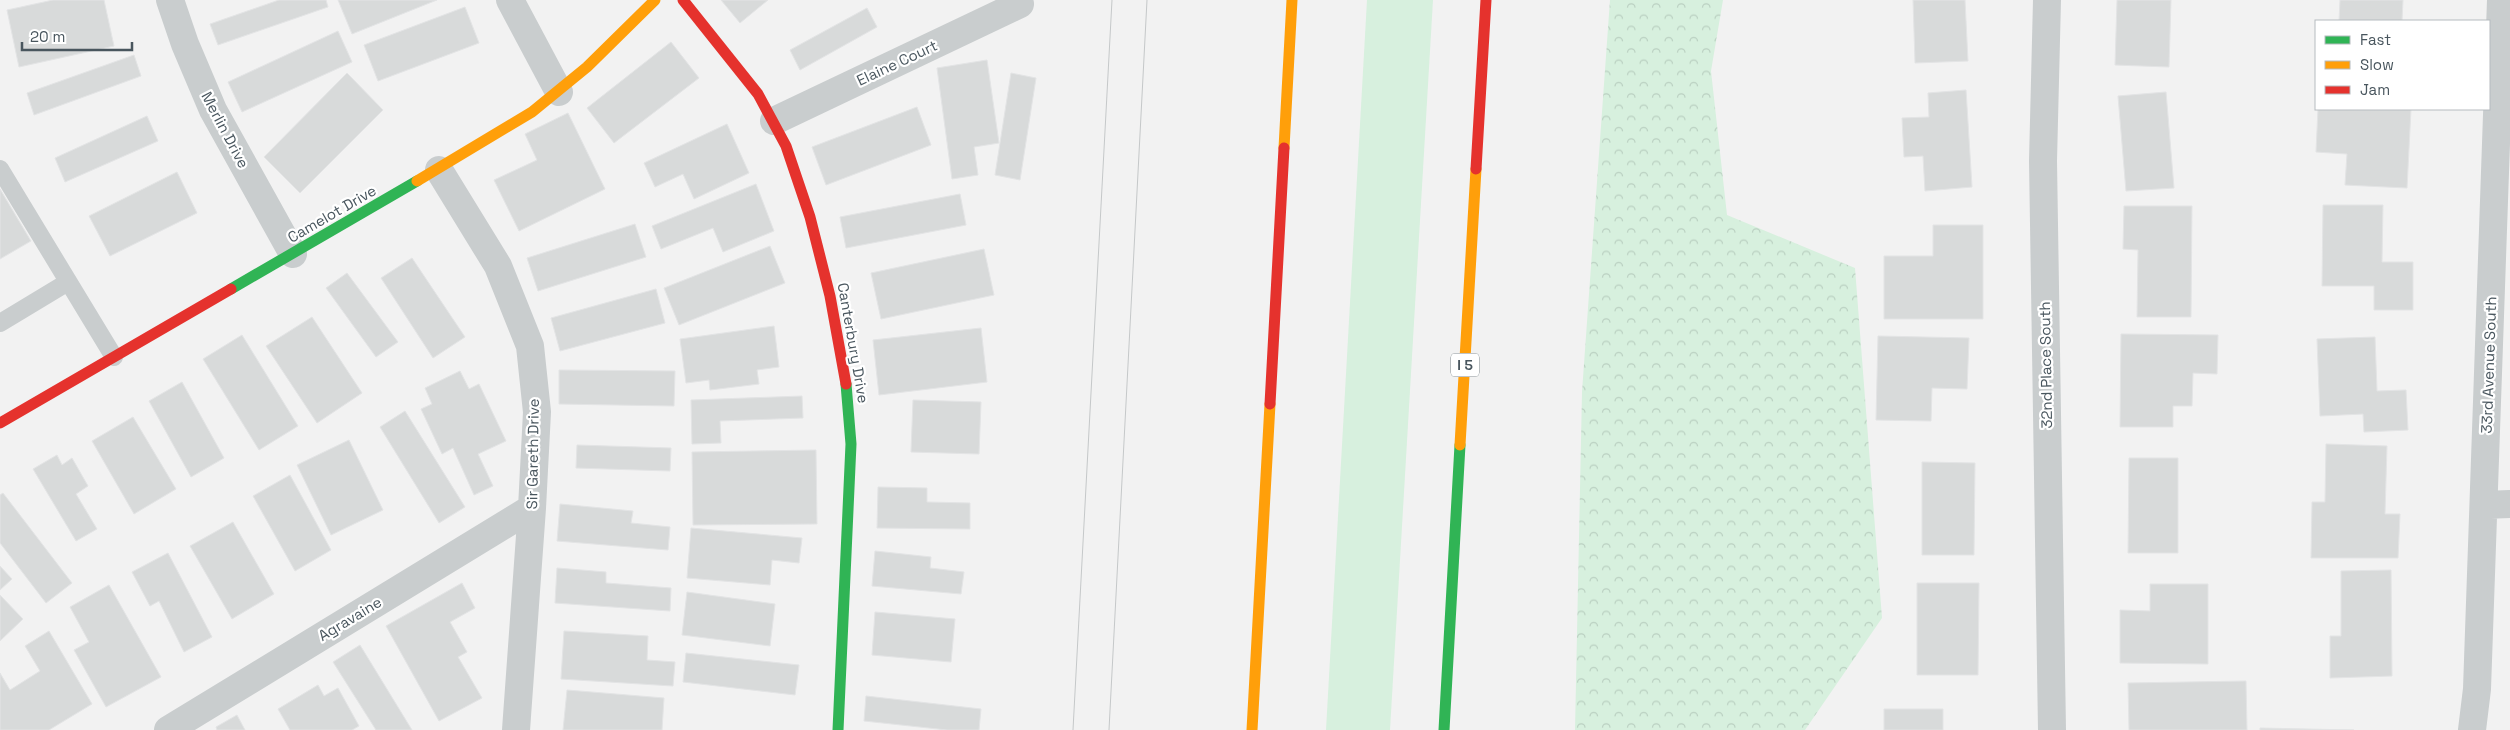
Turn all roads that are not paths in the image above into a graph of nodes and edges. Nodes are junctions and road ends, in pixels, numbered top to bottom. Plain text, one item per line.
1 (170, 0) edge
2 (510, 0) edge
3 (655, 0) edge
4 (683, 0) edge
5 (1292, 0) edge
6 (1486, 0) edge
7 (2047, 0) edge
8 (2501, 0) edge
9 (1020, 4) dead end
10 (559, 92) junction
11 (774, 121) junction
12 (0, 169) edge
13 (439, 170) junction
14 (293, 254) junction
15 (68, 282) junction
16 (0, 323) edge
17 (114, 357) junction
18 (0, 423) edge
19 (2497, 504) edge
20 (532, 508) junction
21 (168, 730) edge
22 (516, 730) edge
23 (838, 730) edge
24 (1252, 730) edge
25 (1444, 730) edge
26 (2052, 730) edge
27 (2472, 730) edge

1 - 14 street, Merlin Drive
2 - 10 street
3 - 10 main road, Camelot Drive
4 - 11 main road, Canterbury Drive
5 - 24 main road
6 - 25 main road, I 5
7 - 26 street, 32nd Place South
8 - 19 street, 33rd Avenue South
9 - 11 street, Elaine Court
10 - 13 main road, Camelot Drive
11 - 23 main road, Canterbury Drive
12 - 15 lane
13 - 14 main road, Camelot Drive
13 - 20 street, Sir Gareth Drive
14 - 17 main road, Camelot Drive
15 - 16 lane
15 - 17 lane
17 - 18 main road, Camelot Drive
19 - 27 street, 33rd Avenue South
20 - 21 street, Agravaine
20 - 22 street, Sir Gareth Drive

